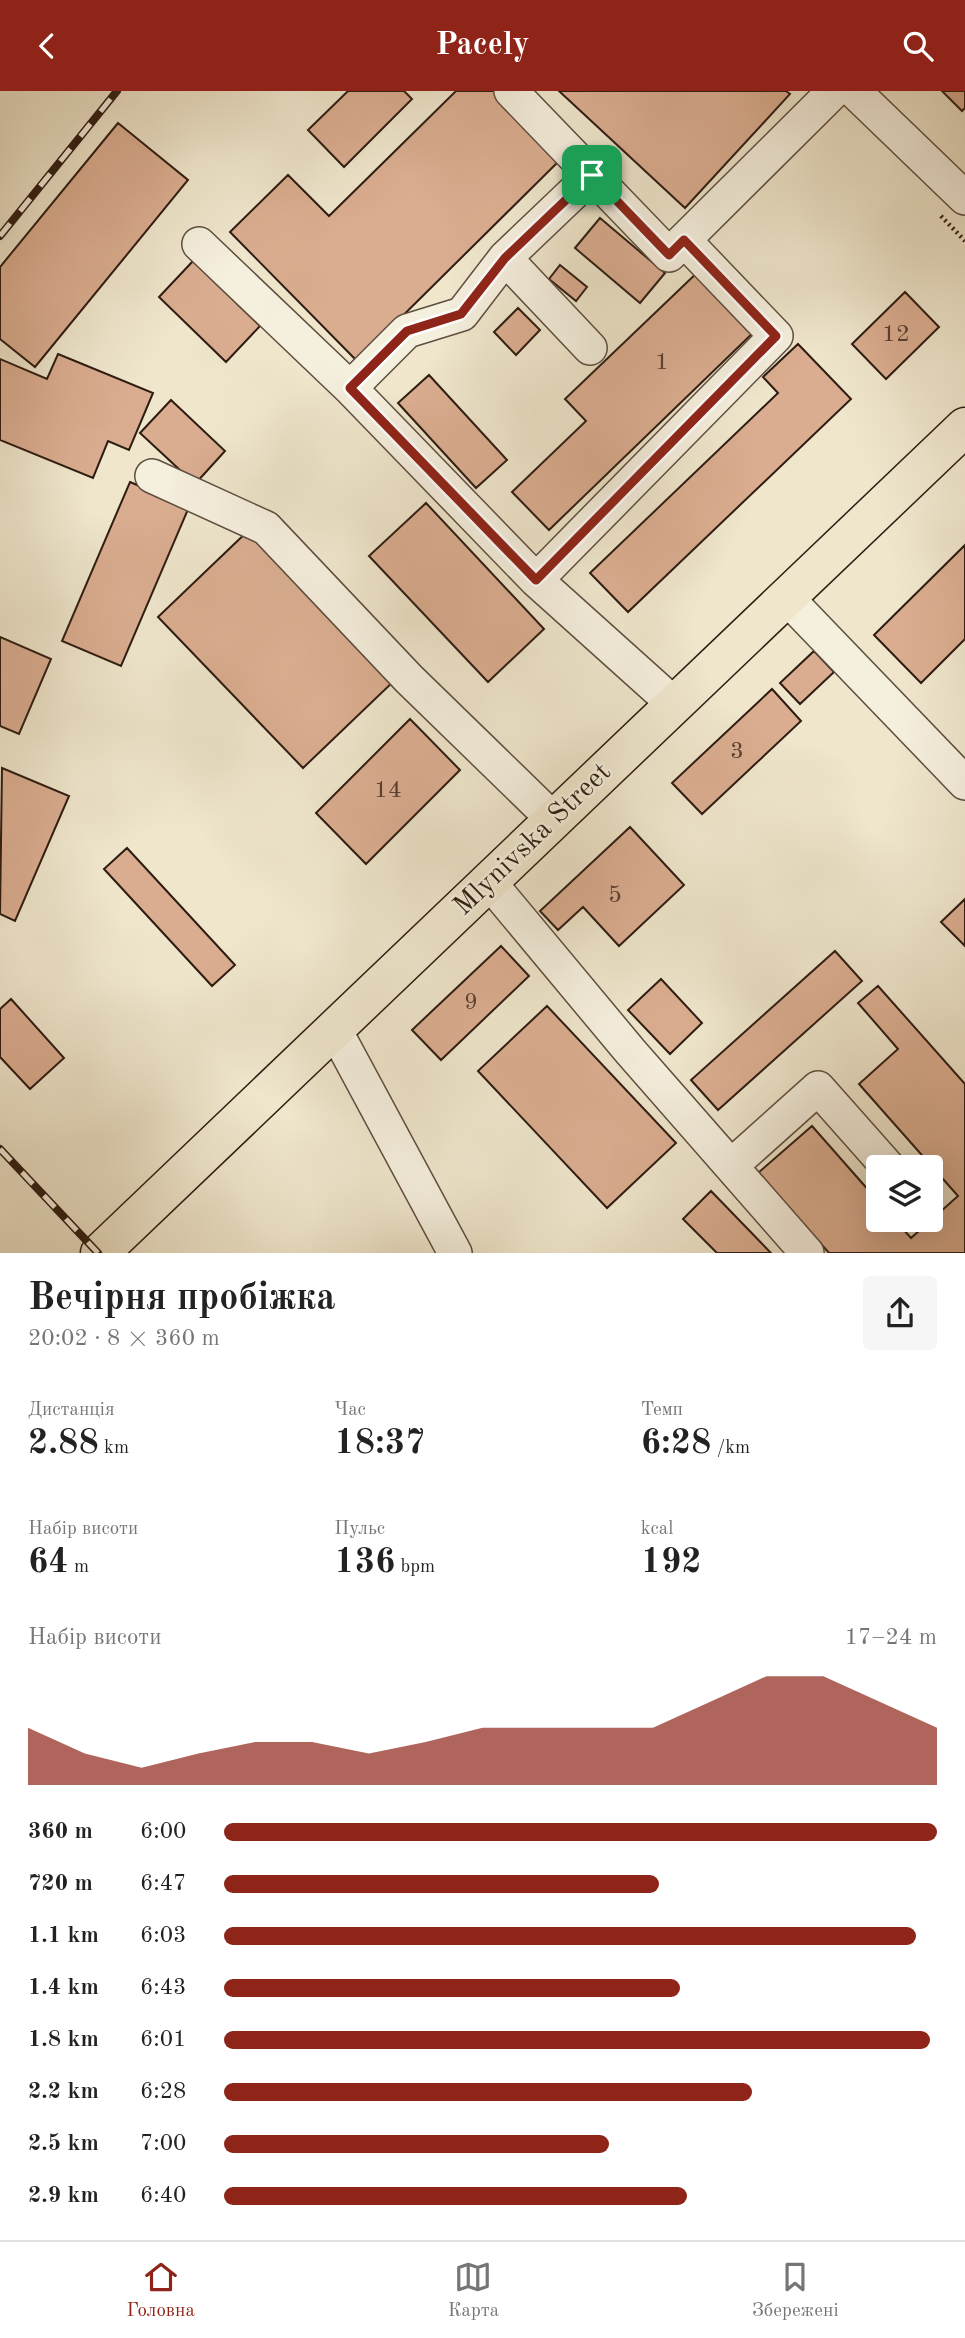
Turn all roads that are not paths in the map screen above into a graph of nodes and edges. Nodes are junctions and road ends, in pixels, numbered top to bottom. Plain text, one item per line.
1 (510, 91) edge
2 (835, 91) edge
3 (855, 91) edge
4 (592, 175) junction
5 (965, 198) edge
6 (684, 240) junction
7 (199, 244) dead end
8 (505, 258) junction
9 (590, 348) dead end
10 (350, 388) junction
11 (965, 427) edge
12 (152, 476) dead end
13 (536, 580) junction
14 (787, 599) junction
15 (674, 704) junction
16 (965, 783) edge
17 (554, 820) junction
18 (490, 883) junction
19 (335, 1030) junction
20 (877, 1155) edge
21 (731, 1166) junction
22 (100, 1253) edge
23 (455, 1253) edge
24 (807, 1253) edge

1 - 4 street
2 - 6 street
3 - 5 street
4 - 6 street
4 - 8 street
6 - 13 street
7 - 10 street
8 - 9 street
8 - 10 street
10 - 13 street
11 - 14 main road, Mlynivska Street
12 - 17 street
13 - 15 street
14 - 15 main road, Mlynivska Street
14 - 16 street
15 - 17 main road, Mlynivska Street
17 - 18 main road, Mlynivska Street
18 - 19 main road, Mlynivska Street
18 - 21 street
19 - 22 main road, Mlynivska Street
19 - 23 street
20 - 21 street
21 - 24 street

